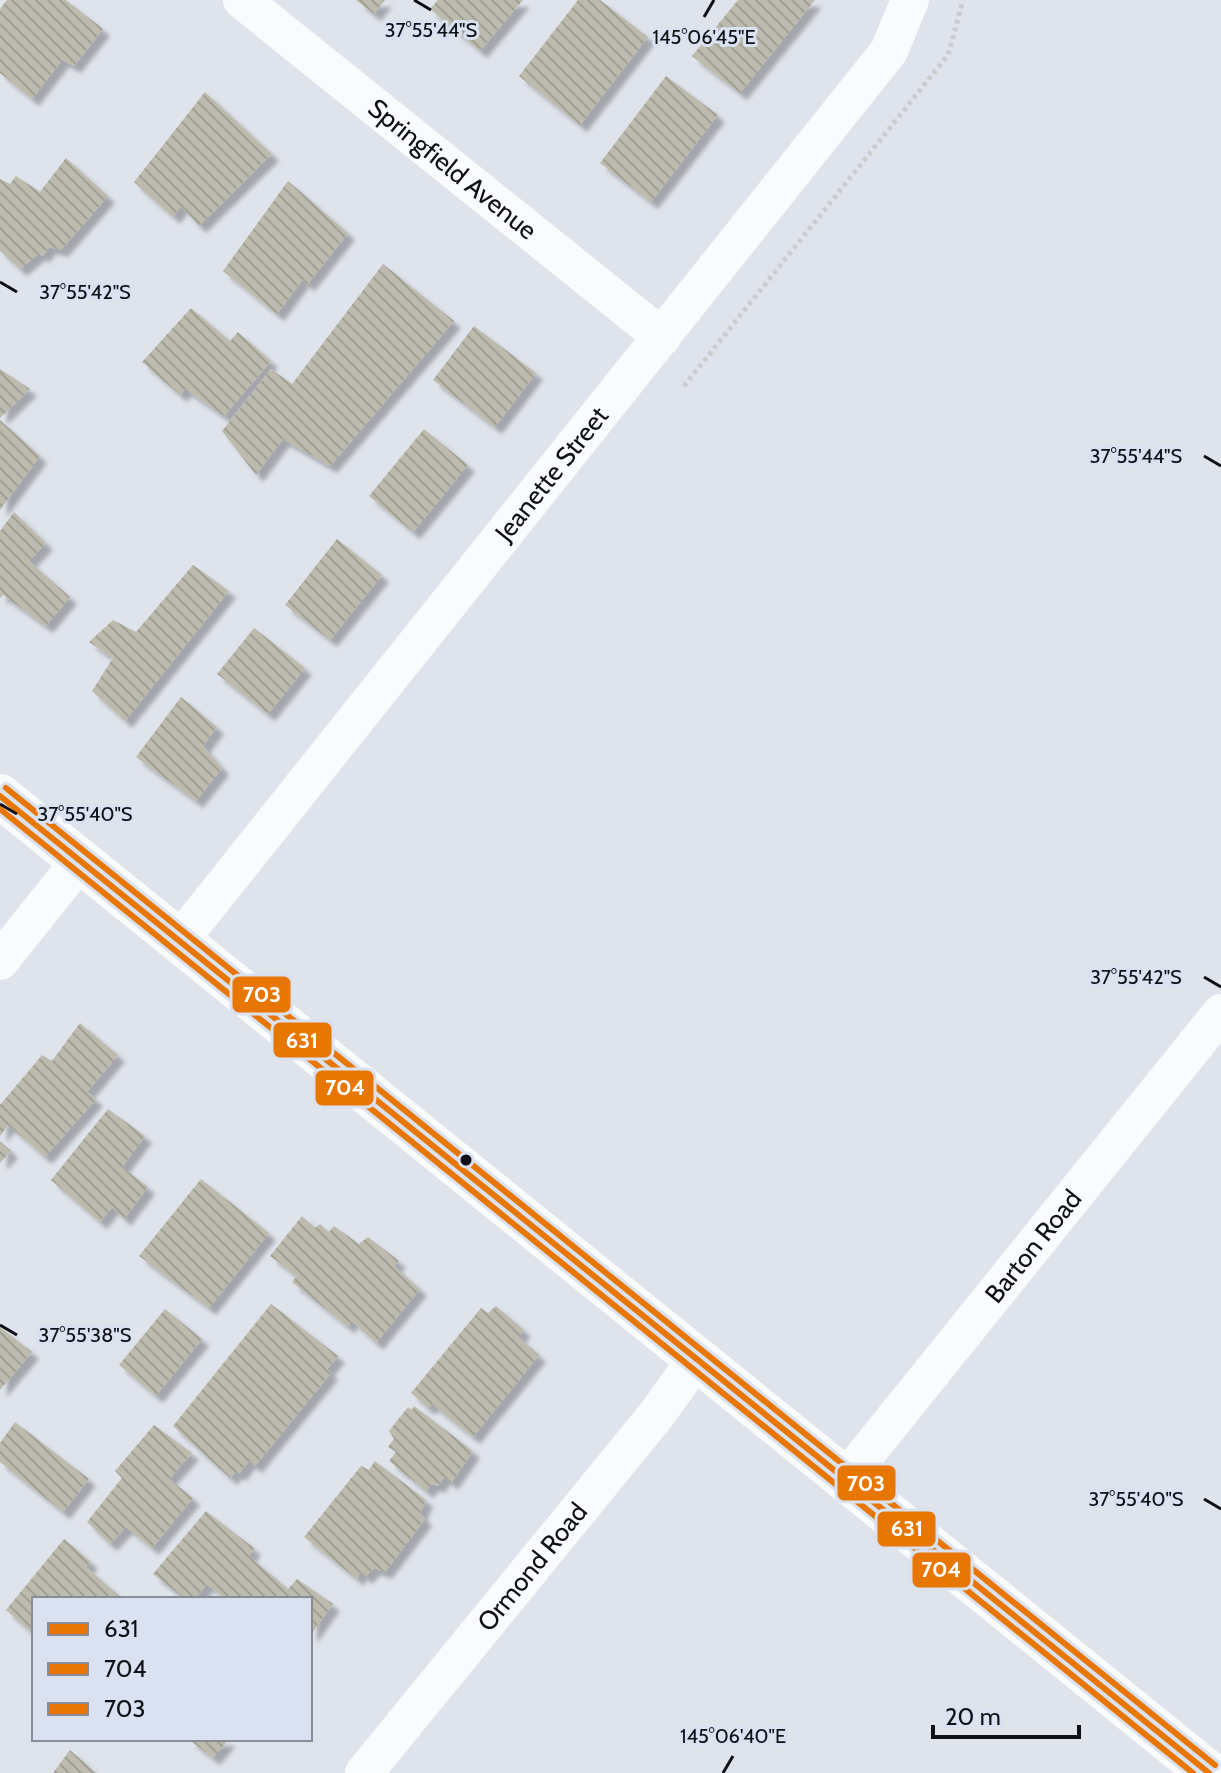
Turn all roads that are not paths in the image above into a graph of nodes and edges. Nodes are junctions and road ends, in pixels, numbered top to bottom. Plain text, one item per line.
1 (242, 0) edge
2 (910, 0) edge
3 (662, 337) junction
4 (0, 796) edge
5 (80, 861) junction
6 (180, 940) junction
7 (0, 961) edge
8 (1221, 1013) edge
9 (697, 1358) junction
10 (845, 1480) junction
11 (364, 1773) edge
12 (1209, 1773) edge

1 - 3 street, Springfield Avenue
2 - 3 street, Jeanette Street
3 - 6 street, Jeanette Street
4 - 5 main road
5 - 6 main road
5 - 7 street
6 - 9 main road
8 - 10 street, Barton Road
9 - 10 main road
9 - 11 street, Ormond Road
10 - 12 main road

